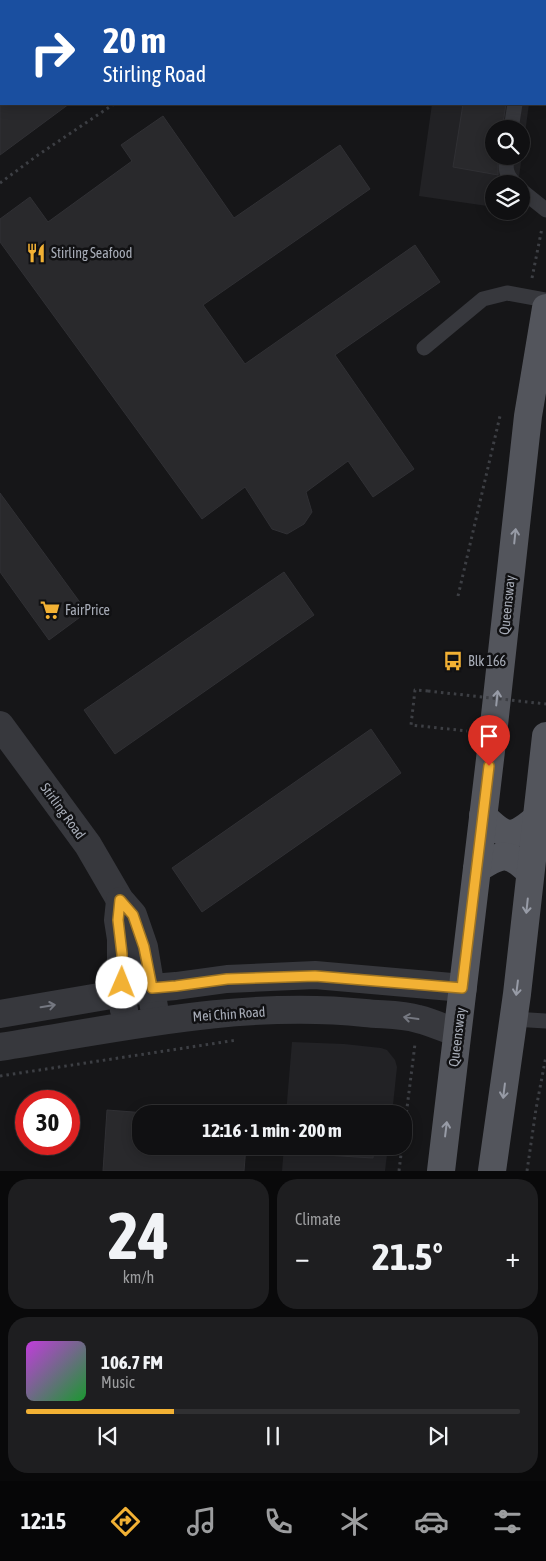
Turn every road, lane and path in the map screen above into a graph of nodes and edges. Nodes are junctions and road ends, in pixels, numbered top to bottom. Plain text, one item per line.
1 (113, 105) edge
2 (515, 105) edge
3 (512, 120) edge
4 (0, 183) edge
5 (530, 197) edge
6 (546, 210) edge
7 (546, 300) edge
8 (546, 308) edge
9 (424, 348) dead end
10 (546, 704) edge
11 (0, 725) edge
12 (493, 734) junction
13 (546, 736) edge
14 (483, 816) junction
15 (536, 819) junction
16 (477, 869) junction
17 (530, 872) junction
18 (120, 900) junction
19 (164, 987) junction
20 (462, 988) junction
21 (121, 994) junction
22 (0, 1014) edge
23 (417, 1018) junction
24 (167, 1019) junction
25 (513, 1019) junction
26 (546, 1021) edge
27 (126, 1026) junction
28 (457, 1032) junction
29 (243, 1040) dead end
30 (0, 1047) edge
31 (546, 1056) edge
32 (0, 1076) edge
33 (407, 1105) edge
34 (498, 1128) junction
35 (401, 1155) edge
36 (399, 1171) edge
37 (441, 1171) edge
38 (479, 1171) edge
39 (492, 1171) edge
40 (526, 1171) edge

1 - 4 path
2 - 3 lane
5 - 6 lane
7 - 9 lane
12 -> 8 main road, Queensway
10 - 12 path, bridge
11 - 18 street, Stirling Road
12 - 14 main road, Queensway
13 - 15 main road
14 - 15 main road
14 - 16 main road, Queensway
15 - 17 main road
16 - 17 main road
16 - 20 main road, Queensway
17 -> 25 main road
18 - 19 street, Stirling Road
18 - 21 street
19 - 20 street
19 - 21 street
19 - 24 street, Stirling Road
20 - 28 main road, Queensway
22 -> 21 street
21 - 27 street
23 -> 24 street, Mei Chin Road
23 - 28 street, Mei Chin Road
23 - 33 path
24 - 27 street, Mei Chin Road
25 - 26 lane
25 -> 34 main road
27 - 30 street, Mei Chin Road
37 -> 28 main road, Queensway
29 - 32 path
31 - 40 path
34 - 38 main road
34 - 39 main road
35 - 36 path

